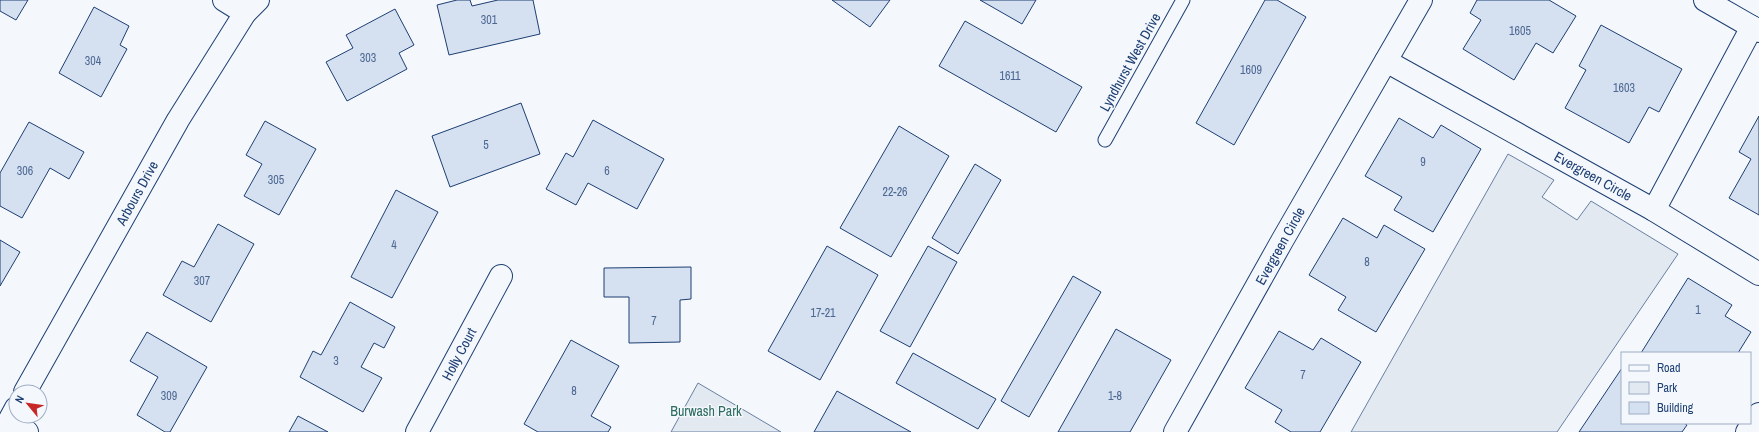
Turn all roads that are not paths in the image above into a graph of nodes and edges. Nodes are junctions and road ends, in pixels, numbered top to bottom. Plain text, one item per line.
1 (224, 0) edge
2 (1183, 0) edge
3 (1421, 0) edge
4 (1705, 0) edge
5 (252, 6) edge
6 (1756, 29) edge
7 (1386, 61) junction
8 (1105, 140) dead end
9 (1654, 210) junction
10 (1759, 274) edge
11 (501, 276) dead end
12 (30, 384) edge
13 (1759, 414) edge
14 (417, 432) edge
15 (1175, 432) edge
16 (1747, 432) edge

1 - 5 street
2 - 8 lane, Lyndhurst West Drive
3 - 7 street, Evergreen Circle
4 - 6 street
5 - 12 street, Arbours Drive
6 - 9 street
7 - 9 street, Evergreen Circle
7 - 15 street, Evergreen Circle
9 - 10 street, Evergreen Circle
11 - 14 street, Holly Court
13 - 16 street

